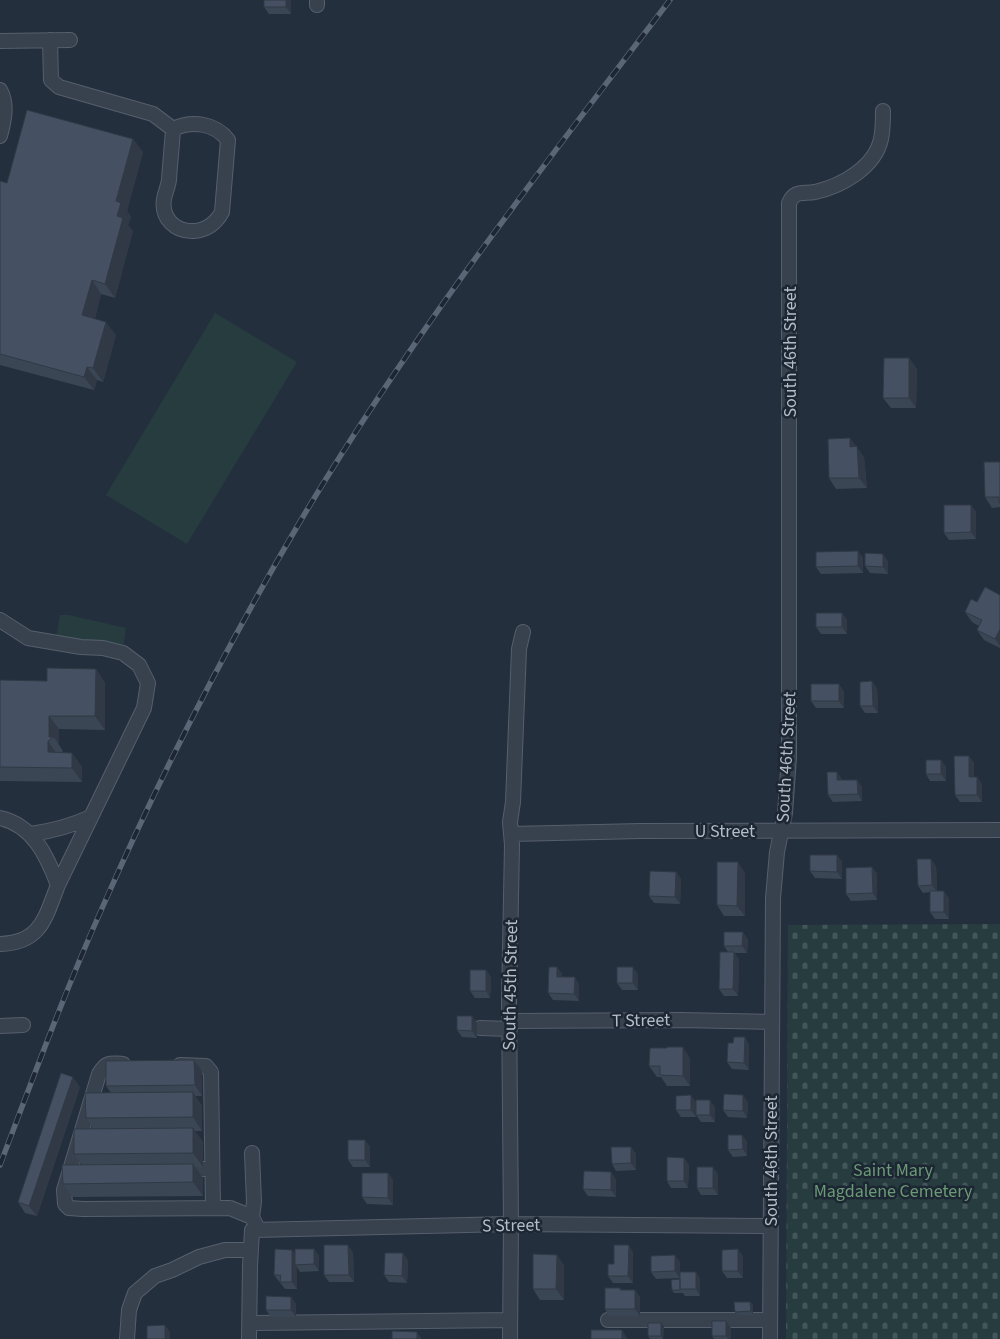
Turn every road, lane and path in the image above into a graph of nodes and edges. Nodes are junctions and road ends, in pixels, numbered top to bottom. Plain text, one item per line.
1 (0, 40) edge
2 (50, 40) junction
3 (70, 40) dead end
4 (0, 90) edge
5 (883, 112) dead end
6 (173, 129) junction
7 (0, 136) edge
8 (0, 620) edge
9 (523, 632) dead end
10 (91, 817) junction
11 (0, 818) edge
12 (1000, 830) edge
13 (781, 831) junction
14 (31, 834) junction
15 (511, 834) junction
16 (58, 885) junction
17 (0, 944) edge
18 (772, 1022) junction
19 (23, 1025) dead end
20 (510, 1025) junction
21 (0, 1026) edge
22 (480, 1028) dead end
23 (139, 1064) edge
24 (168, 1065) edge
25 (91, 1100) junction
26 (109, 1100) edge
27 (81, 1133) junction
28 (100, 1133) edge
29 (252, 1154) dead end
30 (212, 1169) junction
31 (165, 1170) edge
32 (213, 1208) junction
33 (512, 1224) junction
34 (254, 1225) junction
35 (771, 1226) junction
36 (251, 1250) junction
37 (510, 1320) junction
38 (608, 1320) dead end
39 (770, 1320) junction
40 (250, 1323) junction
41 (127, 1339) edge
42 (250, 1339) edge
43 (510, 1339) edge
44 (770, 1339) edge

1 - 2 street
2 - 3 street
2 - 6 street
4 - 7 street
5 - 13 street, South 46th Street
6 - 6 street
8 - 10 street
9 - 15 street, South 45th Street
10 - 14 street
10 - 16 street
11 - 14 street
12 - 13 street, U Street
13 - 15 street, U Street
13 - 18 street, South 46th Street
14 - 16 street
15 - 20 street, South 45th Street
16 - 17 street
18 - 20 street, T Street
18 - 35 street, South 46th Street
19 - 21 street
20 - 22 street, T Street
20 - 33 street, South 45th Street
23 - 25 street
24 - 30 street
25 - 26 street
25 - 27 street
27 - 28 street
27 - 32 street, S Street
29 - 34 street
30 - 31 street
30 - 32 street
32 - 34 street, S Street
33 - 34 street, S Street
33 - 35 street, S Street
33 - 37 street, South 45th Street
34 - 36 street
35 - 39 street, South 46th Street
36 - 40 street
36 - 41 street
37 - 40 street
37 - 43 street, South 45th Street
38 - 39 street
39 - 44 street, South 46th Street
40 - 42 street

